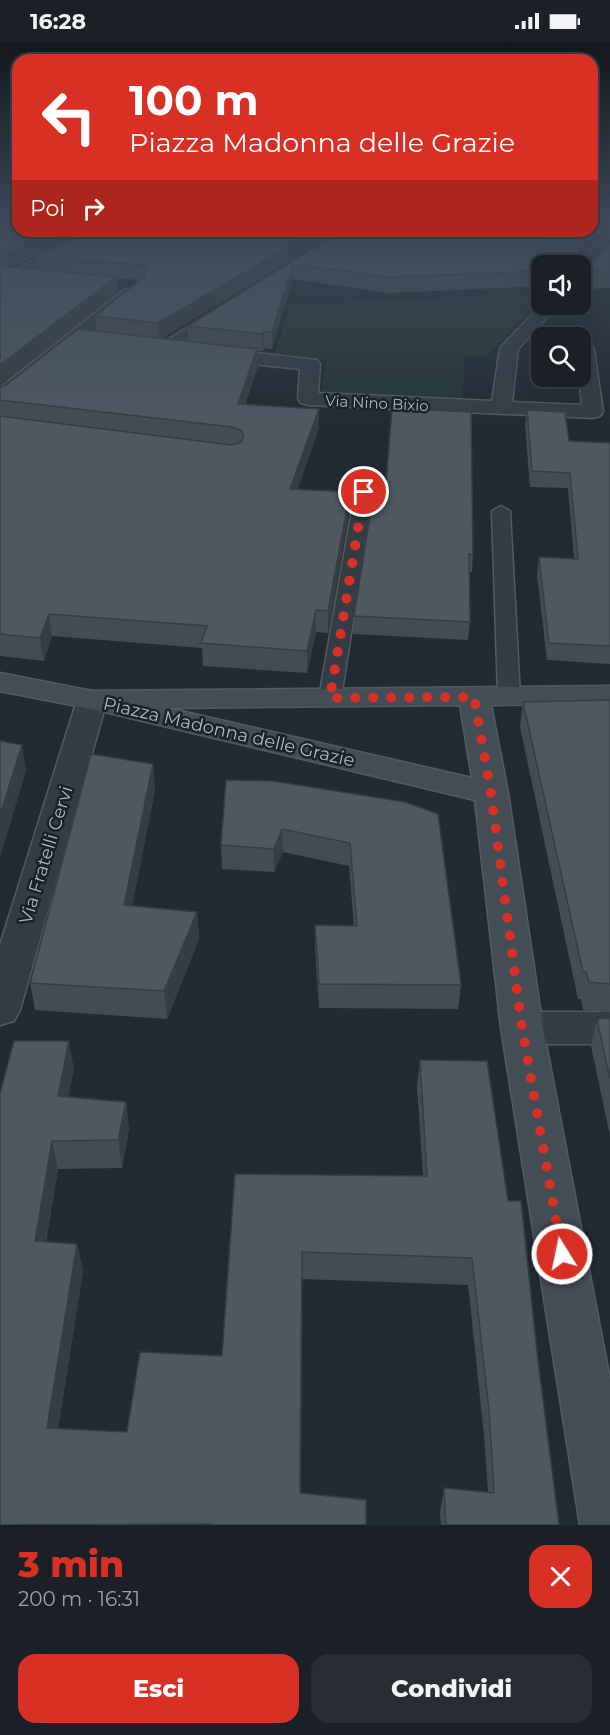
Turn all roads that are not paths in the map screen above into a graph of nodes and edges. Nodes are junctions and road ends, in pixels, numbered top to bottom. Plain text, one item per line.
1 (117, 285) edge
2 (243, 299) edge
3 (540, 315) edge
4 (519, 337) junction
5 (76, 338) junction
6 (531, 338) edge
7 (98, 341) edge
8 (141, 346) edge
9 (163, 348) junction
10 (590, 387) edge
11 (0, 398) edge
12 (501, 408) junction
13 (364, 492) dead end
14 (501, 511) dead end
15 (0, 682) edge
16 (610, 695) edge
17 (491, 697) junction
18 (290, 698) junction
19 (330, 698) junction
20 (92, 700) junction
21 (264, 740) junction
22 (491, 794) junction
23 (0, 1010) edge
24 (522, 1028) junction
25 (610, 1028) edge
26 (602, 1436) edge
27 (609, 1525) edge

1 - 5 street
2 - 9 street
3 - 4 street
4 - 6 street
4 - 12 street
5 - 7 street
5 - 11 street
8 - 9 street, Via Nino Bixio
9 - 12 street, Via Nino Bixio
10 - 12 street
13 - 19 lane
14 - 17 lane
15 - 20 street
16 - 17 street, Piazza Madonna delle Grazie
17 - 19 street, Piazza Madonna delle Grazie
17 - 22 street
18 - 19 street, Piazza Madonna delle Grazie
18 - 20 street, Piazza Madonna delle Grazie
18 - 21 street, Piazza Madonna delle Grazie
20 - 21 street, Piazza Madonna delle Grazie
20 - 23 street, Via Fratelli Cervi
21 - 22 street, Piazza Madonna delle Grazie
22 - 24 street
24 - 25 street
24 - 26 street
26 - 27 street

